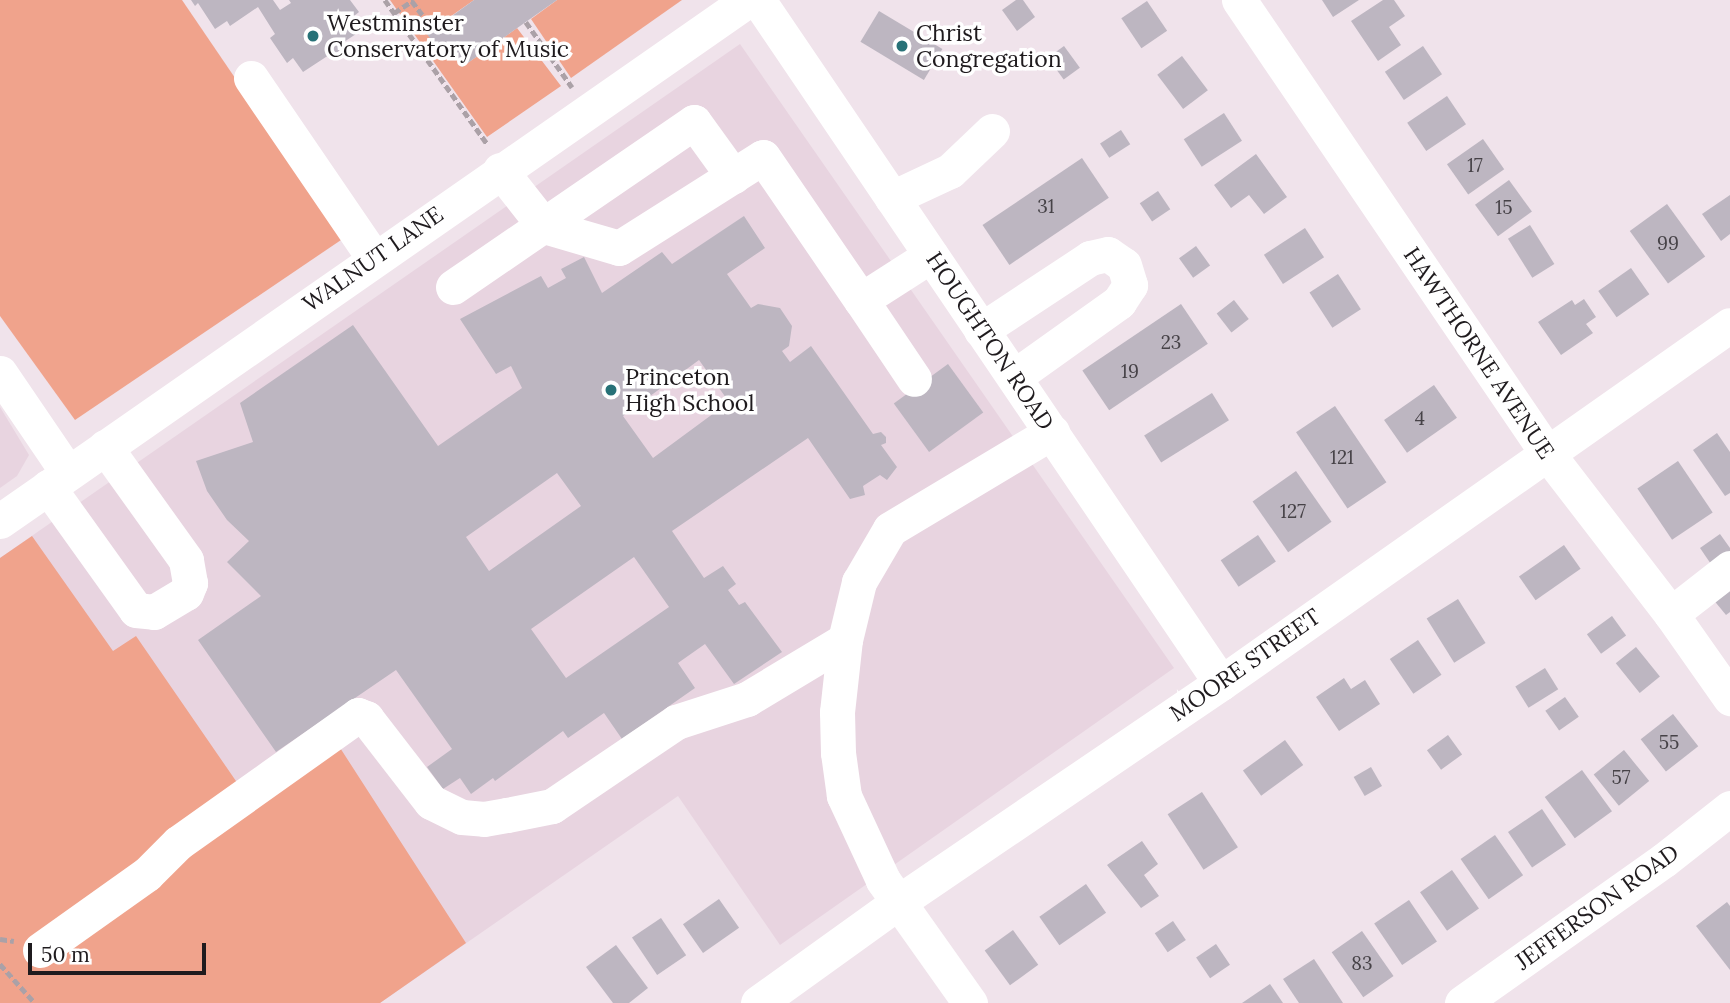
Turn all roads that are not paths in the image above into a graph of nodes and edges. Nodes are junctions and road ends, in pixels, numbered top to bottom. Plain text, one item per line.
1 (748, 0) edge
2 (758, 0) edge
3 (1238, 0) edge
4 (251, 78) dead end
5 (992, 131) dead end
6 (494, 158) junction
7 (733, 176) junction
8 (892, 198) junction
9 (544, 226) junction
10 (931, 255) junction
11 (374, 258) junction
12 (453, 286) dead end
13 (861, 300) junction
14 (1730, 325) edge
15 (981, 330) junction
16 (0, 373) edge
17 (1014, 377) junction
18 (914, 379) dead end
19 (1052, 432) junction
20 (106, 447) junction
21 (1547, 453) junction
22 (58, 480) junction
23 (0, 521) edge
24 (1730, 568) edge
25 (1671, 614) junction
26 (845, 640) junction
27 (1221, 683) junction
28 (1730, 698) edge
29 (1730, 808) edge
30 (900, 901) junction
31 (40, 950) dead end
32 (758, 1003) edge
33 (970, 1003) edge
34 (1462, 1003) edge

1 - 6 street, WALNUT LANE
2 - 8 street, HOUGHTON ROAD
3 - 21 street, HAWTHORNE AVENUE
4 - 11 street
5 - 8 street
6 - 9 street
6 - 11 street, WALNUT LANE
7 - 9 street
7 - 9 street
7 - 13 street
8 - 10 street, HOUGHTON ROAD
9 - 12 street
10 - 13 street
10 - 15 street, HOUGHTON ROAD
11 - 20 street, WALNUT LANE
13 - 18 street
14 - 21 street, MOORE STREET
15 - 17 street, HOUGHTON ROAD
15 - 17 street
16 - 22 street
17 - 19 street, HOUGHTON ROAD
19 - 26 street
19 - 27 street, HOUGHTON ROAD
20 - 22 street, WALNUT LANE
20 - 22 street
21 - 25 street, HAWTHORNE AVENUE
21 - 27 street, MOORE STREET
22 - 23 street, WALNUT LANE
24 - 25 street
25 - 28 street, HAWTHORNE AVENUE
26 - 30 street
26 - 31 street
27 - 30 street, MOORE STREET
29 - 34 street, JEFFERSON ROAD
30 - 32 street, MOORE STREET
30 - 33 street

